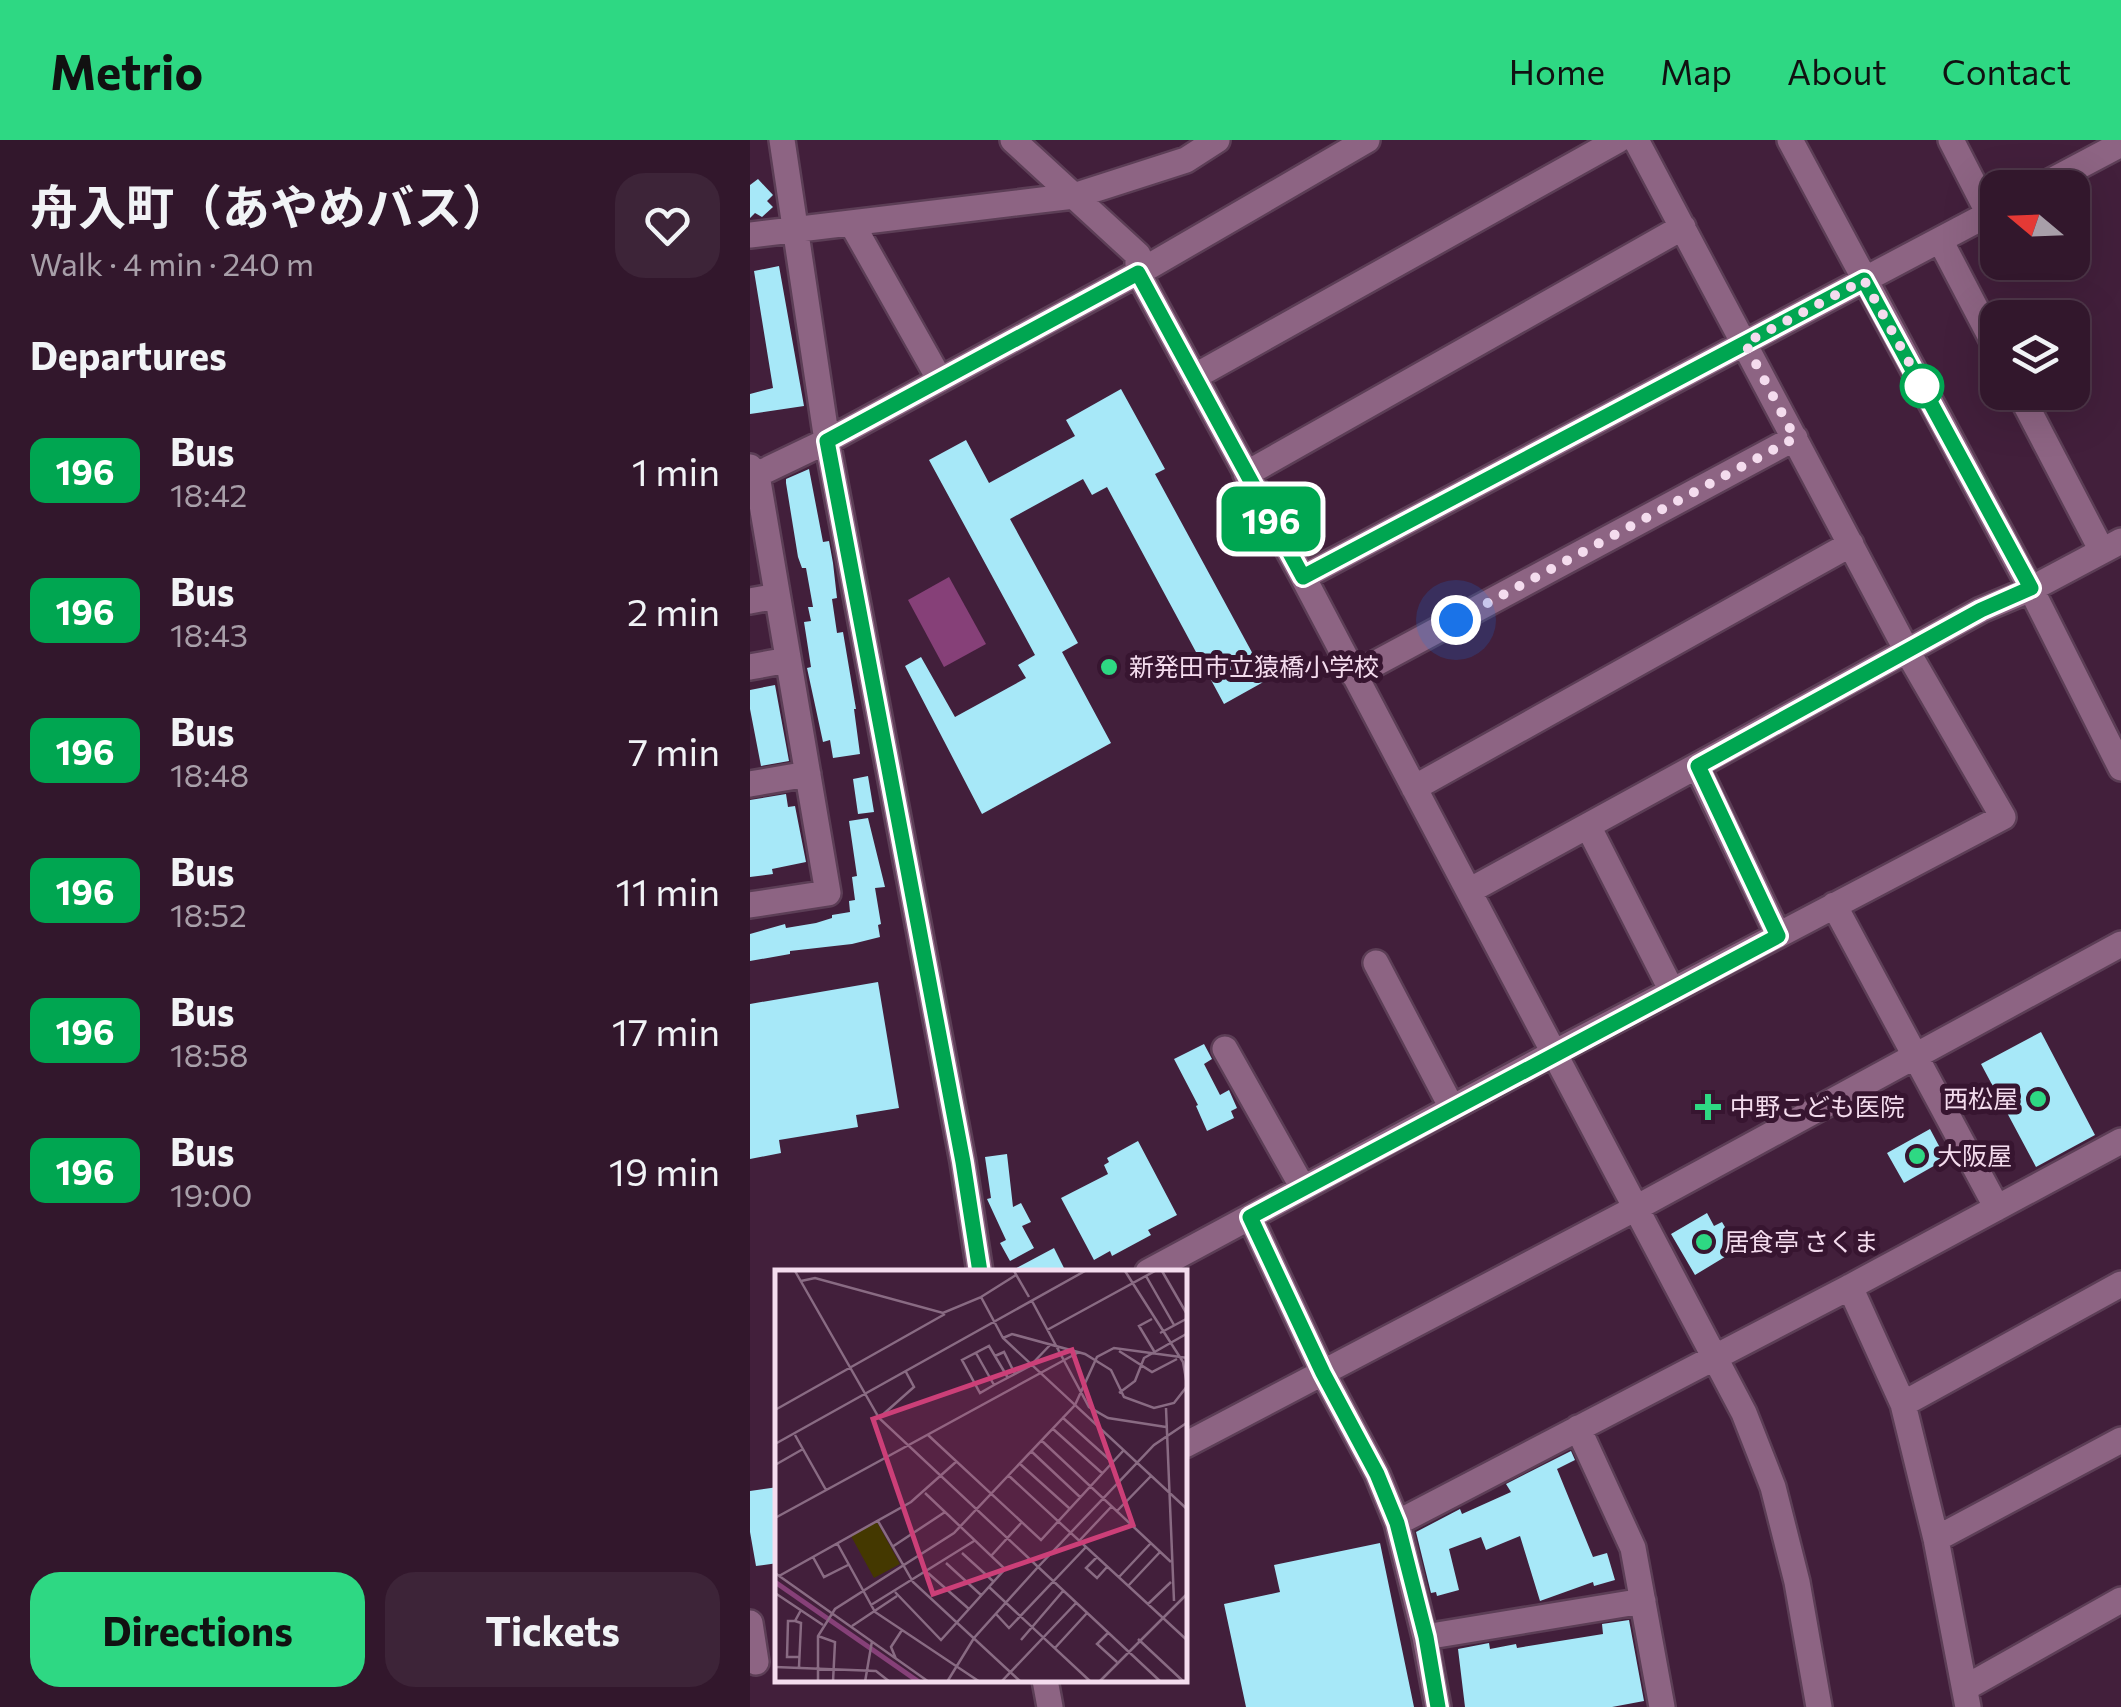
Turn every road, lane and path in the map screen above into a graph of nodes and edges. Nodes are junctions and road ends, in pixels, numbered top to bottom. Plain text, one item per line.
1 (782, 140) edge
2 (1013, 140) edge
3 (1217, 140) edge
4 (1618, 140) edge
5 (1636, 140) edge
6 (1790, 140) edge
7 (1951, 140) edge
8 (1362, 141) edge
9 (2121, 144) edge
10 (2086, 150) edge
11 (2061, 170) edge
12 (1980, 189) edge
13 (1074, 196) junction
14 (1980, 218) edge
15 (852, 224) junction
16 (1683, 227) junction
17 (796, 232) junction
18 (750, 235) edge
19 (1940, 240) junction
20 (1138, 273) junction
21 (1864, 280) junction
22 (1980, 317) edge
23 (1745, 343) junction
24 (1194, 377) junction
25 (940, 380) junction
26 (2030, 410) edge
27 (1795, 438) junction
28 (827, 441) junction
29 (752, 473) edge
30 (1246, 474) junction
31 (1851, 544) junction
32 (2111, 546) edge
33 (1303, 577) junction
34 (2031, 588) junction
35 (778, 596) junction
36 (750, 601) edge
37 (1907, 650) junction
38 (788, 660) junction
39 (750, 667) edge
40 (1354, 675) junction
41 (1698, 766) junction
42 (2121, 768) edge
43 (808, 774) junction
44 (750, 784) edge
45 (1414, 788) junction
46 (1588, 826) junction
47 (1468, 891) junction
48 (750, 905) edge
49 (1834, 906) junction
50 (1778, 936) junction
51 (2121, 944) edge
52 (1376, 963) dead end
53 (1672, 990) junction
54 (1225, 1049) dead end
55 (1554, 1053) junction
56 (1916, 1058) junction
57 (1452, 1108) junction
58 (2121, 1141) edge
59 (1304, 1188) junction
60 (1636, 1208) junction
61 (1997, 1208) junction
62 (1250, 1217) junction
63 (980, 1270) edge
64 (1152, 1270) edge
65 (2121, 1284) edge
66 (1850, 1287) junction
67 (1714, 1356) junction
68 (1323, 1373) junction
69 (1902, 1404) junction
70 (1578, 1428) junction
71 (2121, 1440) edge
72 (1188, 1443) edge
73 (1397, 1523) junction
74 (1936, 1539) junction
75 (2121, 1600) edge
76 (1642, 1601) junction
77 (750, 1623) edge
78 (1426, 1637) junction
79 (761, 1659) edge
80 (1045, 1682) edge
81 (1967, 1698) edge
82 (1050, 1707) edge
83 (1438, 1707) edge
84 (1662, 1707) edge
85 (1818, 1707) edge

1 - 17 street
2 - 13 street
3 - 13 street
4 - 24 street
5 - 16 street
6 - 21 street
7 - 12 street
8 - 20 street
9 - 10 street
10 - 11 street
13 - 15 street
13 - 20 street
14 - 19 street
15 - 17 street
15 - 25 street
16 - 23 street
16 - 30 street
17 - 18 street
17 - 28 street
19 - 21 street
19 - 22 street
20 - 24 street
20 - 25 street
21 - 23 street
21 - 34 street
23 - 27 street
23 - 33 street
24 - 30 street
25 - 28 street
26 - 32 street
27 - 31 street
27 - 40 street
28 - 29 street
28 - 63 street
29 - 35 street
30 - 33 street
31 - 37 street
31 - 45 street
32 - 34 street
33 - 40 street
34 - 37 street
34 - 42 street
35 - 36 street
35 - 38 street
37 - 41 street
37 - 49 street
38 - 39 street
38 - 43 street
40 - 45 street
41 - 46 street
41 - 50 street
43 - 44 street
43 - 48 street
45 - 47 street
46 - 47 street
46 - 53 street
47 - 55 street
49 - 50 street
49 - 56 street
50 - 53 street
51 - 56 street
52 - 57 street
53 - 55 street
54 - 59 street
55 - 57 street
55 - 60 street
56 - 60 street
56 - 61 street
57 - 59 street
58 - 61 street
59 - 62 street
60 - 67 street
60 - 68 street
61 - 66 street
62 - 64 street
62 - 68 street
65 - 69 street
66 - 67 street
66 - 69 street
67 - 70 street
67 - 85 street
68 - 72 street
68 - 73 street
69 - 74 street
70 - 73 street
70 - 76 street
71 - 74 street
73 - 78 street
74 - 81 street
75 - 81 street
76 - 78 street
76 - 84 street
77 - 79 street
78 - 83 street
80 - 82 street

